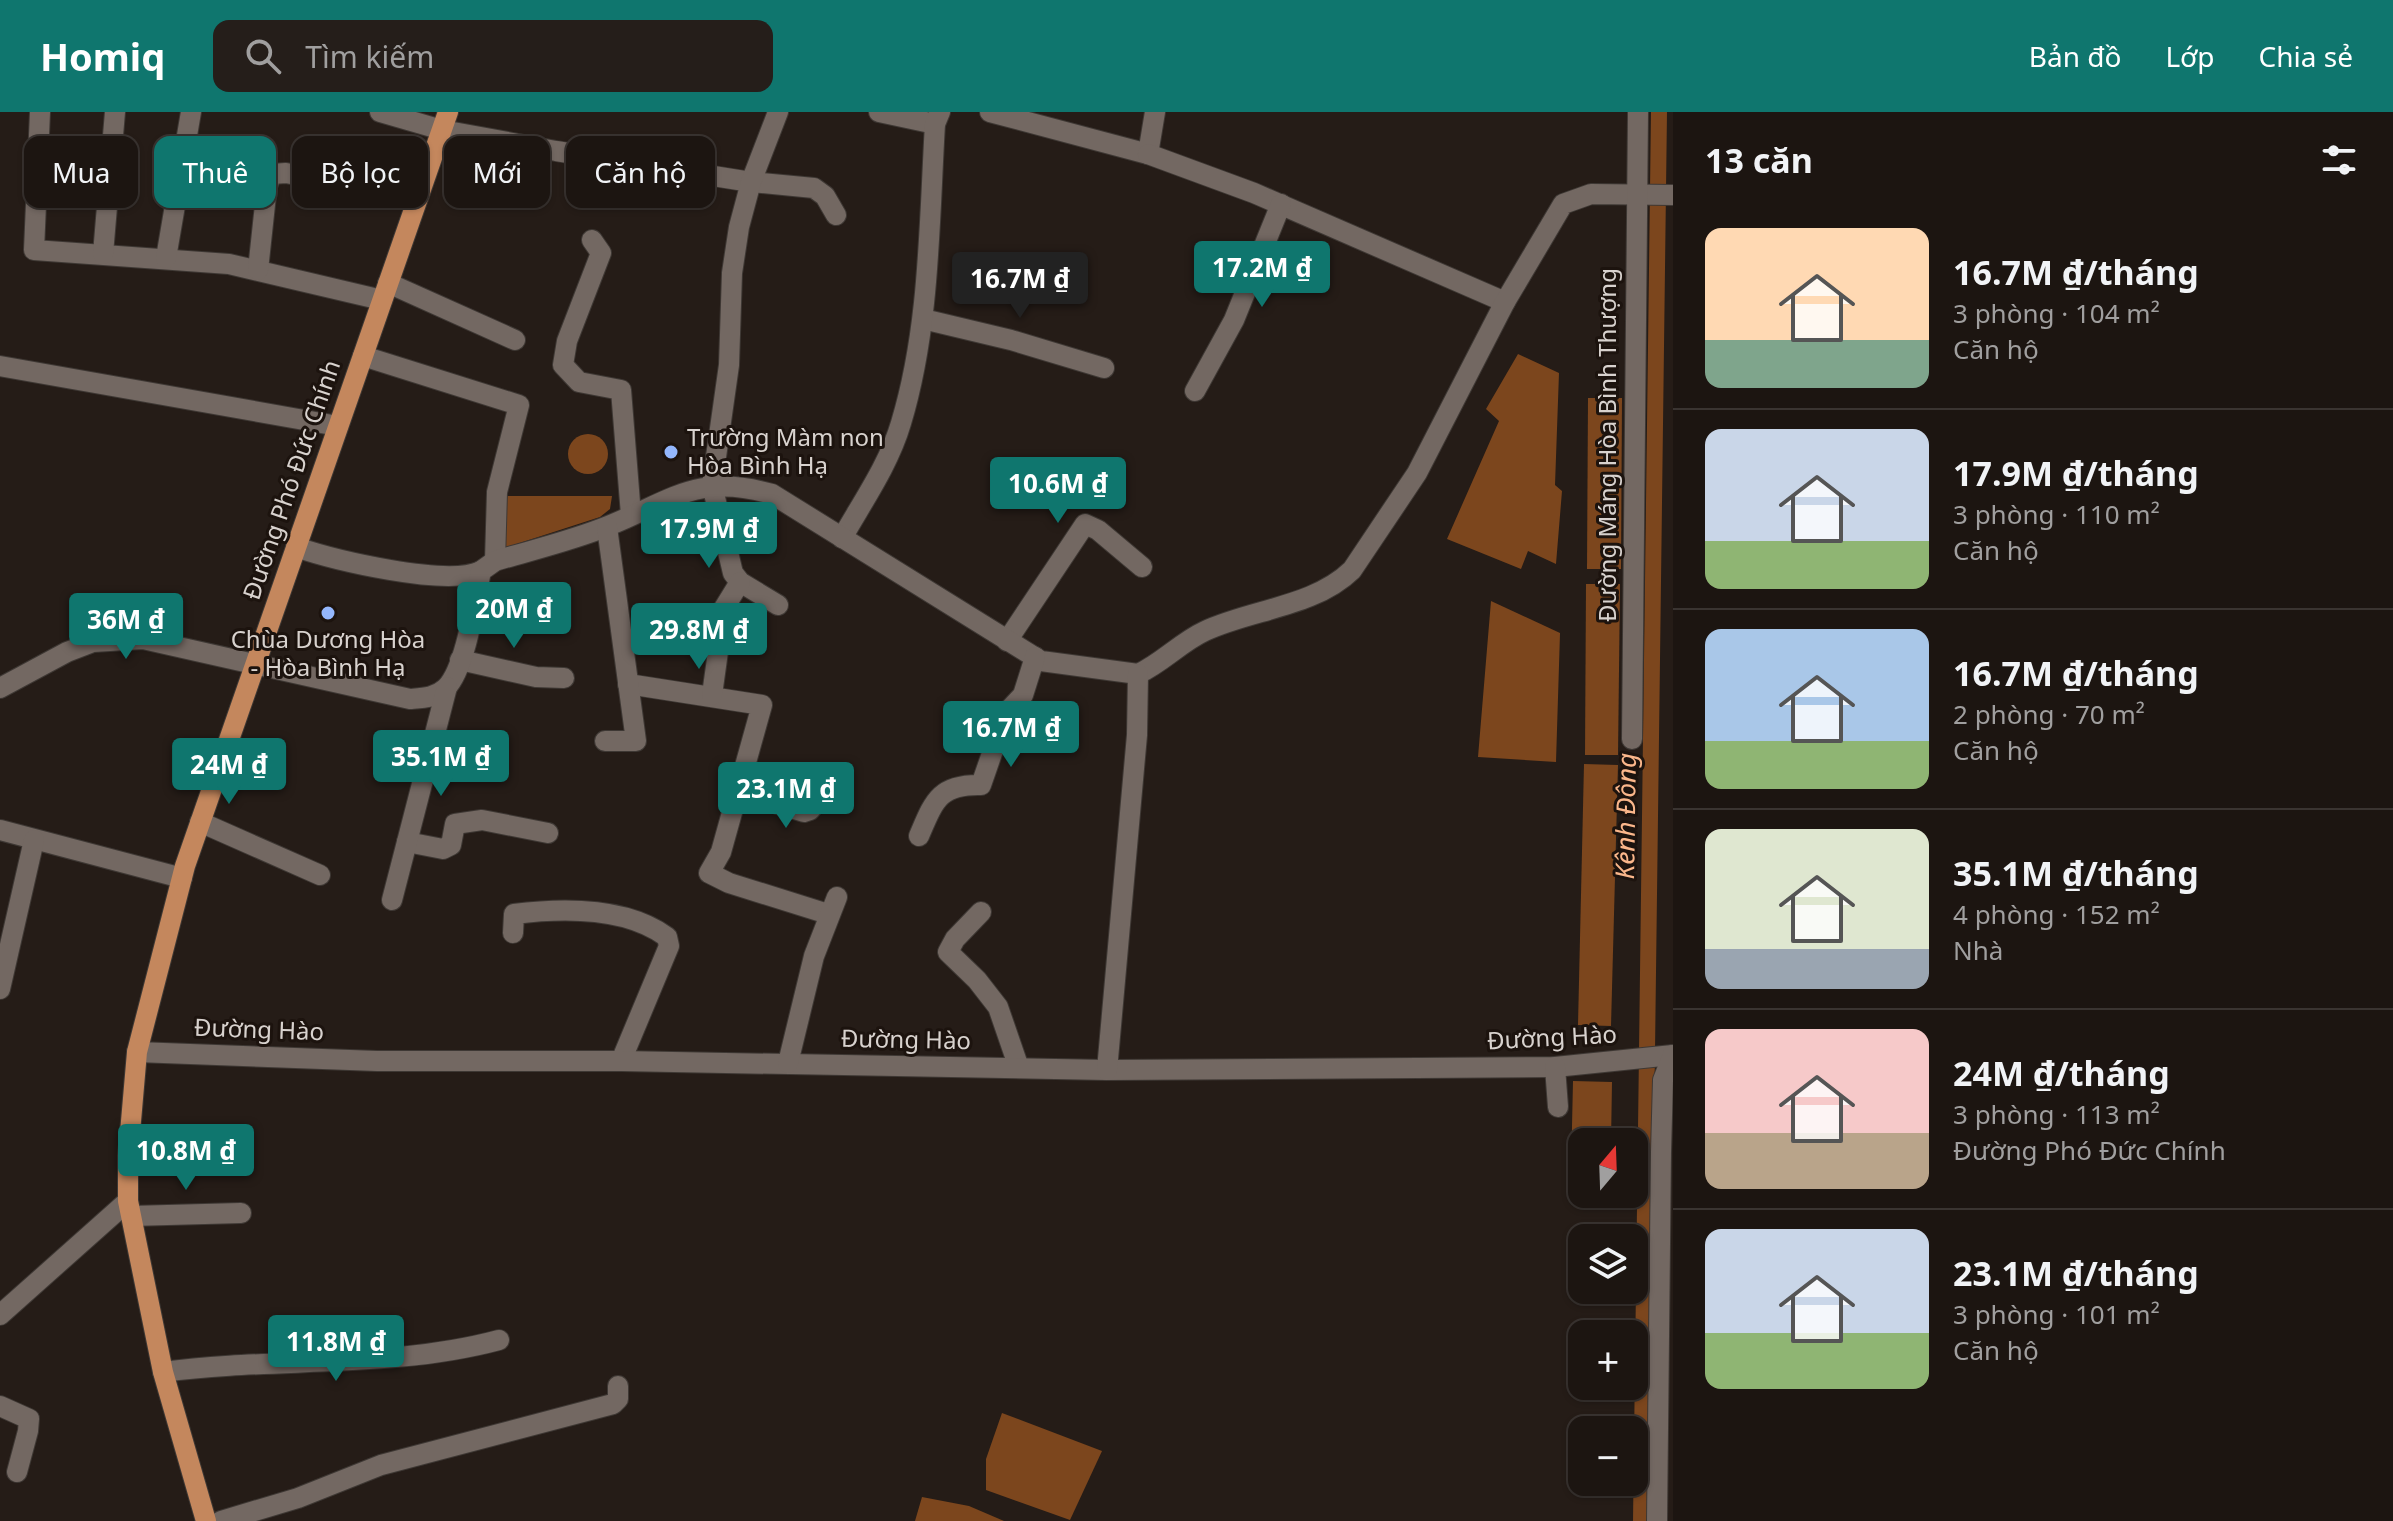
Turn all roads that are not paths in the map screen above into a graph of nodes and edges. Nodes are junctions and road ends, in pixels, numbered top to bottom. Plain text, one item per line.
1 (40, 112) edge
2 (115, 112) edge
3 (191, 112) edge
4 (380, 112) edge
5 (879, 112) edge
6 (990, 112) edge
7 (1155, 112) edge
8 (1638, 112) edge
9 (770, 114) edge
10 (938, 118) edge
11 (445, 121) edge
12 (1148, 154) junction
13 (292, 174) edge
14 (751, 182) junction
15 (1637, 194) junction
16 (1673, 195) edge
17 (1281, 204) junction
18 (836, 215) dead end
19 (592, 240) dead end
20 (103, 254) junction
21 (166, 258) junction
22 (258, 270) junction
23 (385, 292) junction
24 (1505, 302) junction
25 (923, 319) junction
26 (515, 340) dead end
27 (363, 356) junction
28 (0, 366) edge
29 (1104, 368) dead end
30 (1195, 391) dead end
31 (338, 426) junction
32 (712, 485) junction
33 (631, 515) junction
34 (607, 527) junction
35 (842, 538) junction
36 (296, 547) junction
37 (488, 566) junction
38 (1142, 567) dead end
39 (740, 582) junction
40 (778, 605) dead end
41 (1007, 641) junction
42 (1035, 657) junction
43 (460, 660) junction
44 (255, 663) junction
45 (1138, 674) junction
46 (564, 678) dead end
47 (628, 684) junction
48 (447, 687) junction
49 (0, 688) edge
50 (712, 695) junction
51 (1632, 739) dead end
52 (605, 741) dead end
53 (738, 792) junction
54 (817, 802) dead end
55 (200, 822) junction
56 (0, 830) edge
57 (548, 833) dead end
58 (919, 836) dead end
59 (34, 840) junction
60 (407, 842) junction
61 (320, 875) dead end
62 (182, 878) junction
63 (392, 900) dead end
64 (981, 912) dead end
65 (513, 933) dead end
66 (0, 989) edge
67 (137, 1052) junction
68 (1670, 1056) edge
69 (621, 1061) junction
70 (788, 1063) junction
71 (1555, 1067) junction
72 (1019, 1068) junction
73 (1107, 1070) junction
74 (1558, 1107) dead end
75 (129, 1208) junction
76 (241, 1213) dead end
77 (0, 1315) edge
78 (499, 1340) dead end
79 (163, 1372) junction
80 (618, 1386) dead end
81 (0, 1406) edge
82 (17, 1472) dead end
83 (206, 1521) edge
84 (221, 1521) edge
85 (1657, 1521) edge

1 - 20 street
2 - 20 street
3 - 21 street
4 - 11 street
5 - 10 street
6 - 12 street
7 - 12 street
8 - 15 street, Đường Máng Hòa Bình Thượng
9 - 14 street
10 - 25 street
11 - 14 street
11 - 23 main road, Đường Phó Đức Chính
12 - 17 street
13 - 22 street
14 - 18 street
14 - 32 street
15 - 16 street
15 - 24 street
15 - 51 street, Đường Máng Hòa Bình Thượng
17 - 24 street
17 - 30 street
19 - 33 street
20 - 21 street
21 - 22 street
22 - 23 street
23 - 26 street
23 - 27 main road, Đường Phó Đức Chính
24 - 45 street
25 - 29 street
25 - 35 street
27 - 31 main road, Đường Phó Đức Chính
27 - 37 street
28 - 31 street
31 - 36 main road, Đường Phó Đức Chính
32 - 33 street
32 - 35 street
32 - 39 street
33 - 34 street
34 - 37 street
34 - 47 street
35 - 41 street
36 - 37 street
36 - 44 main road, Đường Phó Đức Chính
37 - 43 street
38 - 41 street
39 - 40 street
39 - 50 street
41 - 42 street
42 - 45 street
42 - 58 street
43 - 46 street
43 - 48 street
44 - 48 street
44 - 49 street
44 - 55 main road, Đường Phó Đức Chính
45 - 73 street
47 - 50 street
47 - 52 street
48 - 60 street
50 - 53 street
53 - 54 street
53 - 70 street
55 - 61 street
55 - 62 main road, Đường Phó Đức Chính
56 - 59 street
57 - 60 street
59 - 62 street
59 - 66 street
60 - 63 street
62 - 67 main road, Đường Phó Đức Chính
64 - 72 street
65 - 69 street
67 - 69 street, Đường Hào
67 - 75 main road, Đường Phó Đức Chính
68 - 71 street, Đường Hào
68 - 85 street
69 - 70 street, Đường Hào
70 - 72 street, Đường Hào
71 - 73 street, Đường Hào
71 - 74 street
72 - 73 street, Đường Hào
75 - 76 street
75 - 77 street
75 - 79 main road, Đường Phó Đức Chính
78 - 79 street
79 - 83 main road, Đường Phó Đức Chính
80 - 84 street
81 - 82 street

